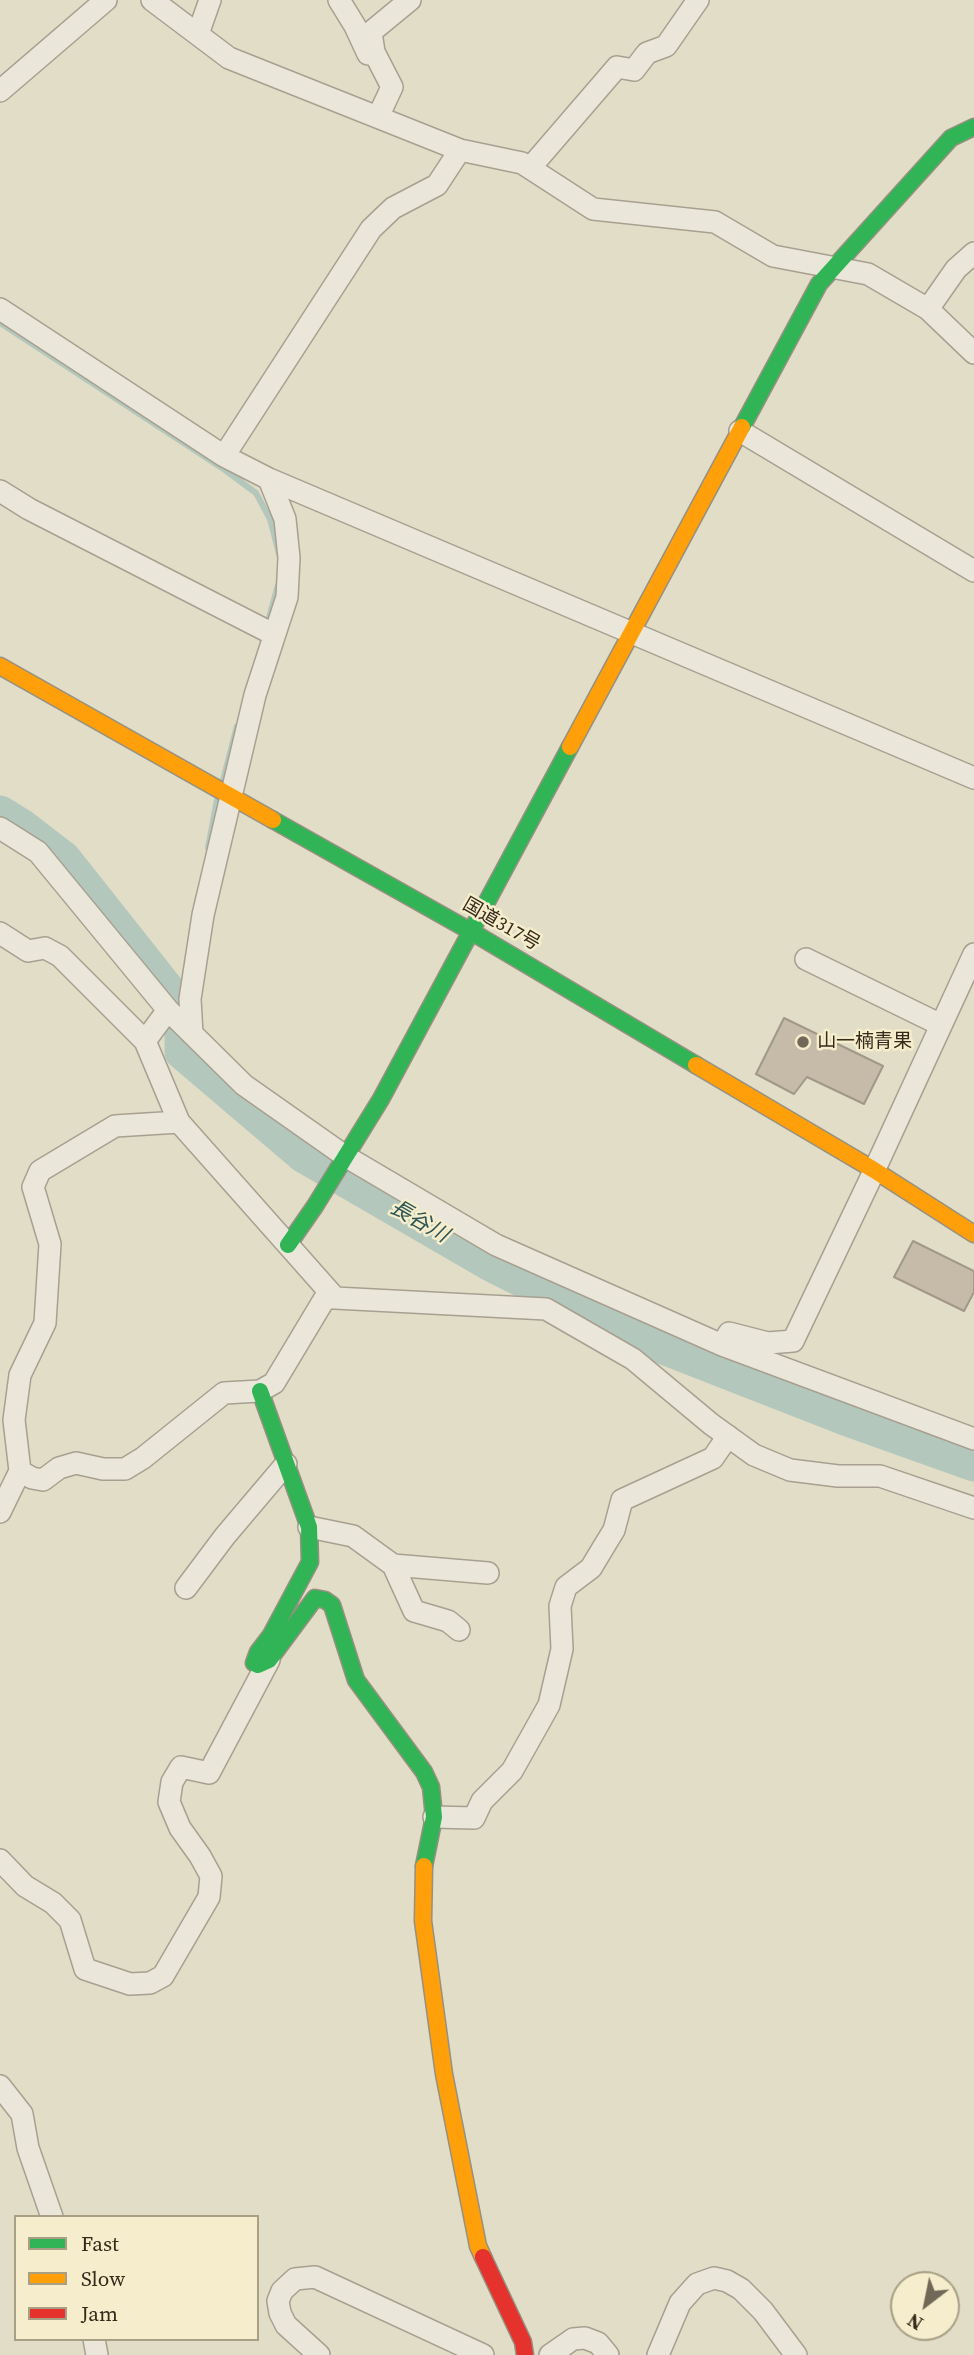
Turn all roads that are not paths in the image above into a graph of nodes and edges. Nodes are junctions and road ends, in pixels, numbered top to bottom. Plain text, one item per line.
1 (106, 0) edge
2 (152, 0) edge
3 (210, 0) edge
4 (339, 0) edge
5 (396, 0) edge
6 (410, 0) edge
7 (698, 0) edge
8 (355, 26) junction
9 (198, 34) junction
10 (0, 91) edge
11 (388, 96) junction
12 (378, 117) junction
13 (974, 127) edge
14 (460, 150) junction
15 (530, 168) junction
16 (974, 253) edge
17 (834, 268) junction
18 (0, 309) edge
19 (928, 309) junction
20 (974, 353) edge
21 (740, 432) junction
22 (224, 456) junction
23 (269, 479) junction
24 (0, 491) edge
25 (974, 571) edge
26 (631, 632) junction
27 (273, 634) junction
28 (0, 666) edge
29 (974, 778) edge
30 (231, 796) junction
31 (0, 828) edge
32 (472, 932) junction
33 (0, 933) edge
34 (974, 954) edge
35 (806, 959) dead end
36 (167, 1010) junction
37 (942, 1024) junction
38 (192, 1034) junction
39 (145, 1041) junction
40 (179, 1122) junction
41 (342, 1160) junction
42 (874, 1170) junction
43 (974, 1221) edge
44 (974, 1234) edge
45 (288, 1245) junction
46 (335, 1298) junction
47 (722, 1345) junction
48 (260, 1391) junction
49 (729, 1436) junction
50 (974, 1439) edge
51 (286, 1464) junction
52 (20, 1471) junction
53 (974, 1508) edge
54 (0, 1512) edge
55 (309, 1527) junction
56 (393, 1565) junction
57 (488, 1573) dead end
58 (186, 1588) dead end
59 (459, 1630) dead end
60 (269, 1660) junction
61 (434, 1816) junction
62 (0, 1860) edge
63 (0, 2086) edge
64 (51, 2215) edge
65 (319, 2355) edge
66 (483, 2355) edge
67 (525, 2355) edge
68 (550, 2355) edge
69 (608, 2355) edge
70 (658, 2355) edge
71 (796, 2355) edge

1 - 10 street
2 - 9 street
3 - 9 street
4 - 8 street
5 - 8 street
6 - 11 street
7 - 15 street
8 - 11 street
9 - 12 street
11 - 12 street
12 - 14 street
13 - 17 main road
14 - 15 street
14 - 22 street
15 - 17 street
16 - 19 street
17 - 19 street
17 - 21 main road
18 - 22 street
19 - 20 street
21 - 25 street
21 - 26 main road
22 - 23 street
23 - 26 street
23 - 27 street
24 - 27 street
26 - 29 street
26 - 32 main road
27 - 30 street
28 - 30 main road, 国道317号
30 - 32 main road, 国道317号
30 - 38 street
31 - 36 street
32 - 41 main road
32 - 42 main road, 国道317号
33 - 39 street
34 - 37 street
35 - 37 street
36 - 38 street
36 - 39 street
37 - 42 street
38 - 41 street
39 - 40 street
40 - 45 street
40 - 52 street
41 - 45 main road
41 - 47 street
42 - 43 main road
42 - 44 main road, 国道317号
42 - 47 street
45 - 46 street
46 - 48 street
46 - 49 street
47 - 50 street
48 - 51 main road
48 - 52 street
49 - 53 street
49 - 61 street
51 - 55 main road
51 - 58 street
52 - 54 street
55 - 56 street
55 - 60 main road
56 - 57 street
56 - 59 street
60 - 61 main road
60 - 62 street
61 - 67 main road
63 - 64 street
65 - 66 street
68 - 69 street
70 - 71 street

